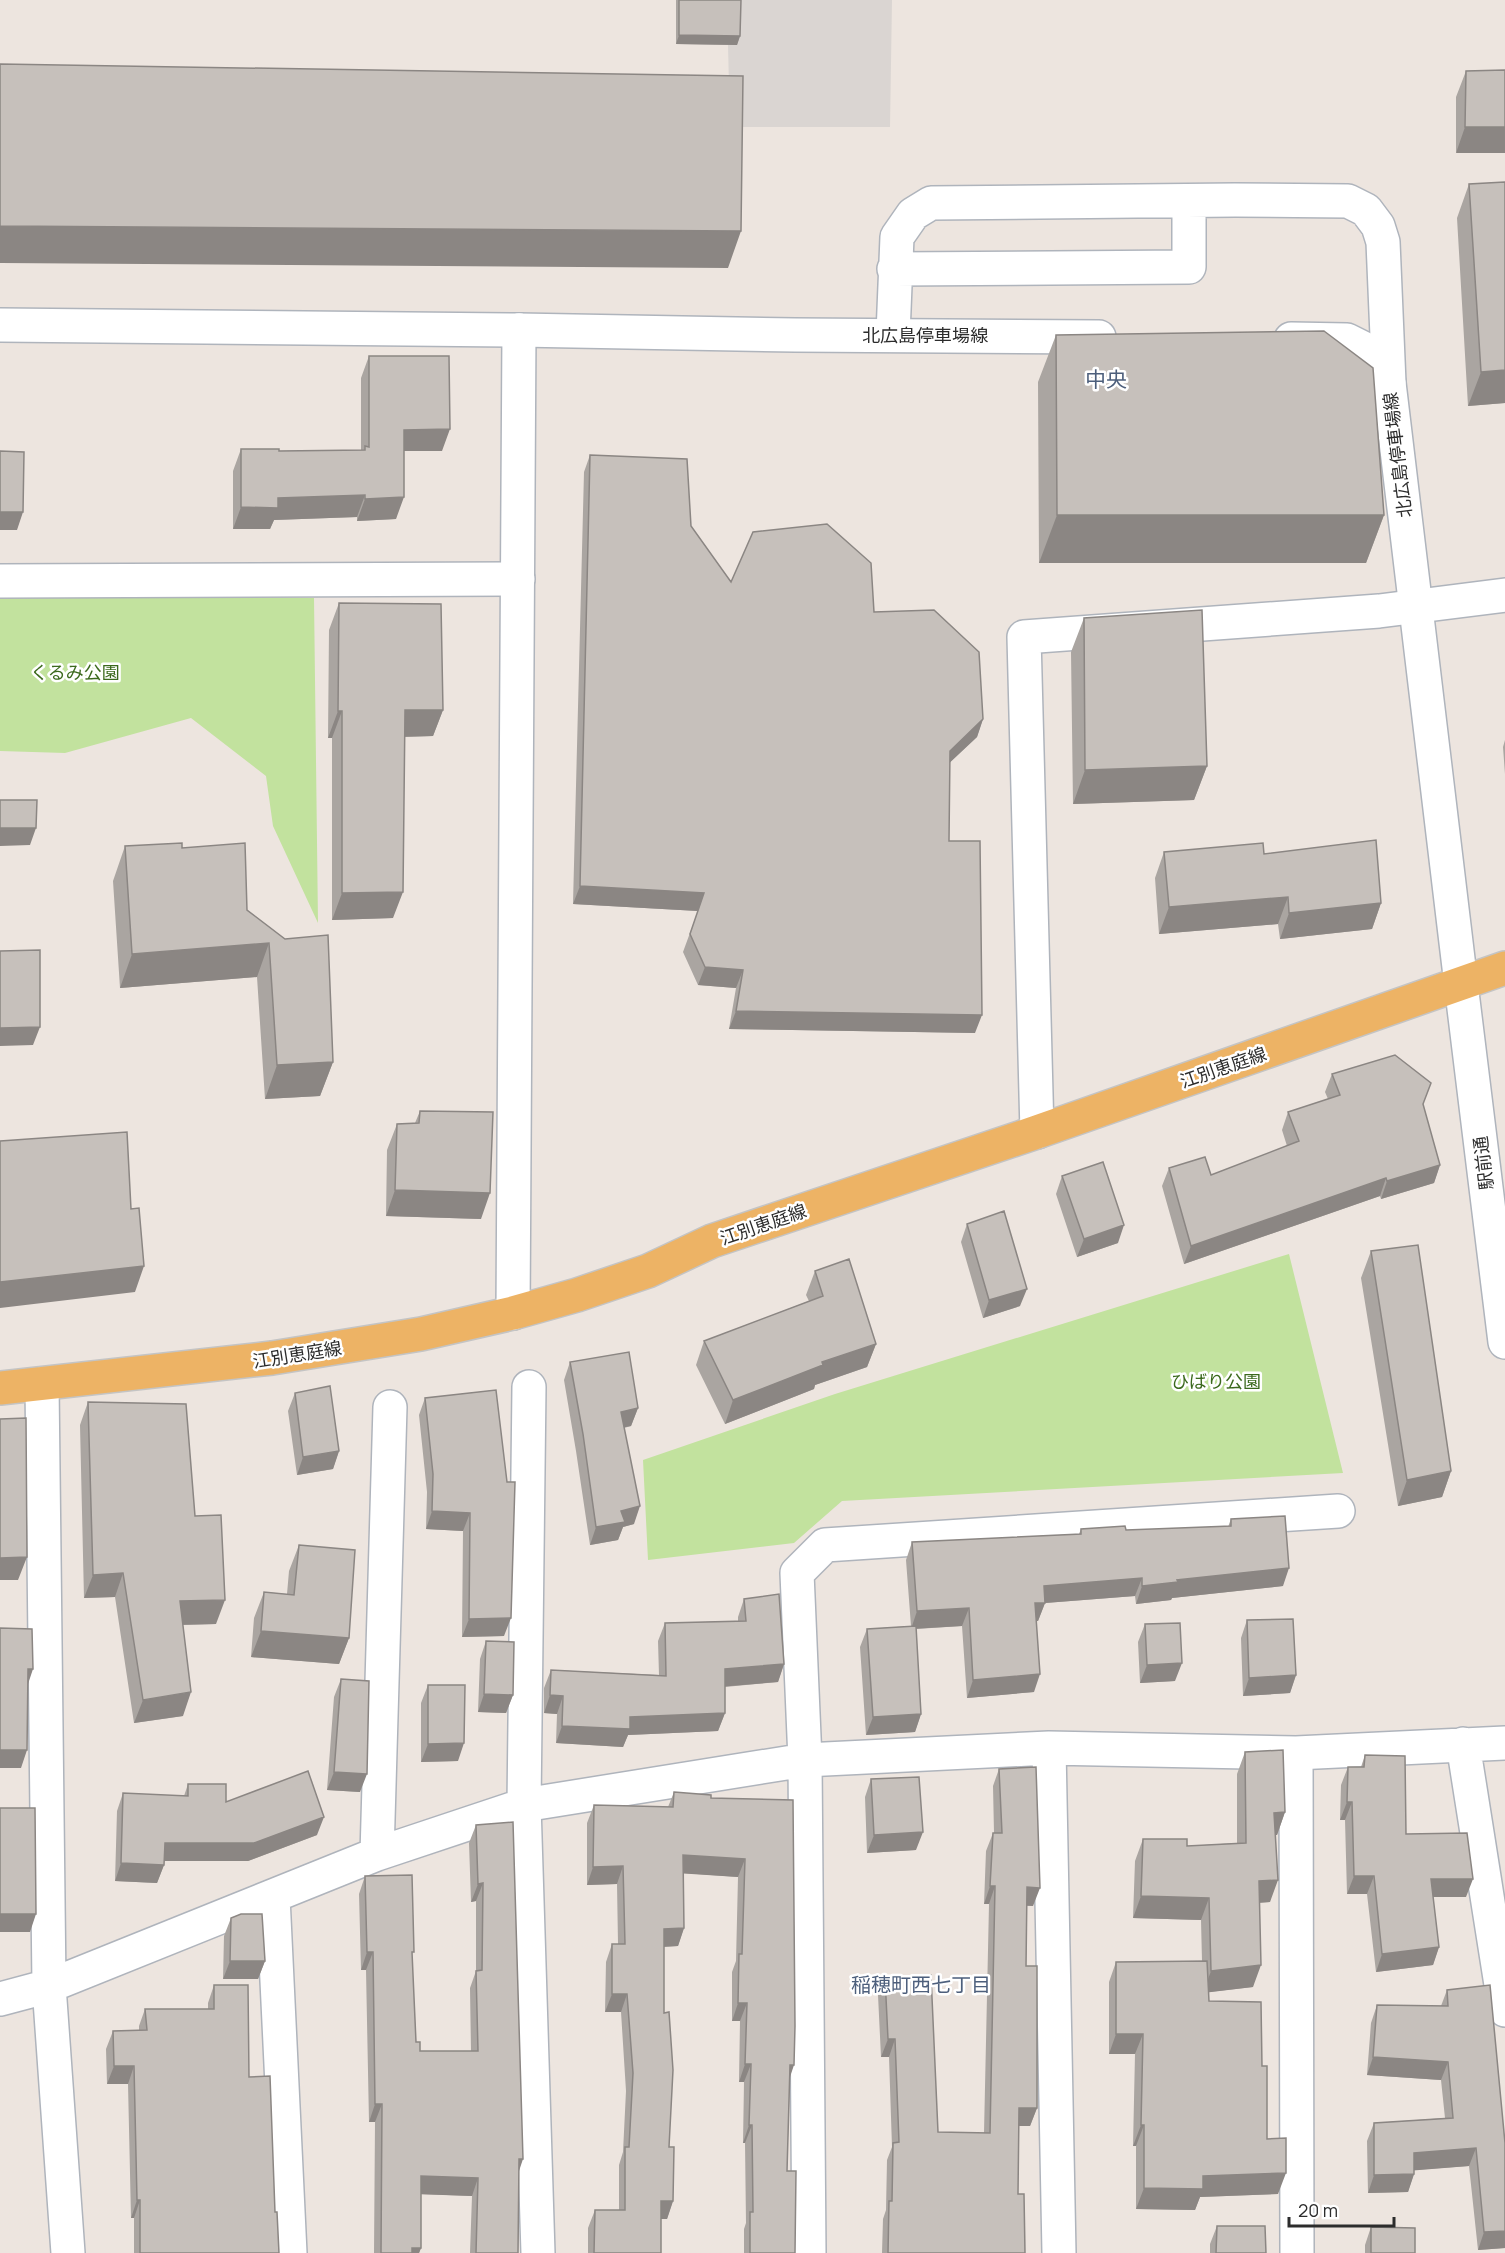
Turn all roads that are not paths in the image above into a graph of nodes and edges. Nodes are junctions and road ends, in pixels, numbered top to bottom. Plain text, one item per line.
1 (1189, 201) junction
2 (894, 268) junction
3 (0, 325) edge
4 (519, 330) junction
5 (893, 334) junction
6 (1132, 337) edge
7 (1263, 339) edge
8 (1389, 383) junction
9 (518, 579) junction
10 (0, 581) edge
11 (1505, 595) edge
12 (1415, 608) junction
13 (1505, 968) edge
14 (1461, 984) junction
15 (1037, 1132) junction
16 (513, 1313) junction
17 (1505, 1342) edge
18 (42, 1384) junction
19 (529, 1387) dead end
20 (0, 1388) edge
21 (390, 1407) dead end
22 (1338, 1511) dead end
23 (1505, 1743) edge
24 (1463, 1744) junction
25 (1049, 1748) junction
26 (1296, 1752) junction
27 (805, 1760) junction
28 (524, 1805) junction
29 (377, 1854) junction
30 (273, 1897) junction
31 (49, 1986) junction
32 (0, 1999) edge
33 (1505, 2010) edge
34 (68, 2253) edge
35 (290, 2253) edge
36 (538, 2253) edge
37 (809, 2253) edge
38 (1059, 2253) edge
39 (1297, 2253) edge

1 - 2 street
1 - 2 street
1 - 8 street
2 - 5 street
3 - 4 street, 北広島停車場線
4 - 5 street, 北広島停車場線
4 - 9 street
5 - 6 street, 北広島停車場線
7 - 8 street, 北広島停車場線
8 - 12 street, 北広島停車場線
9 - 10 street
9 - 16 street
11 - 12 street
12 - 14 street, 北広島停車場線
12 - 15 street
13 - 14 main road, 江別恵庭線
14 - 15 main road, 江別恵庭線
14 - 17 street, 駅前通
15 - 16 main road, 江別恵庭線
16 - 18 main road, 江別恵庭線
18 - 20 main road, 江別恵庭線
18 - 31 street
19 - 28 street
21 - 29 street
22 - 27 street
23 - 24 street
24 - 26 street
24 - 33 street
25 - 26 street
25 - 27 street
25 - 38 street
26 - 39 street
27 - 28 street
27 - 37 street
28 - 29 street
28 - 36 street
29 - 30 street
30 - 31 street
30 - 35 street
31 - 32 street
31 - 34 street

